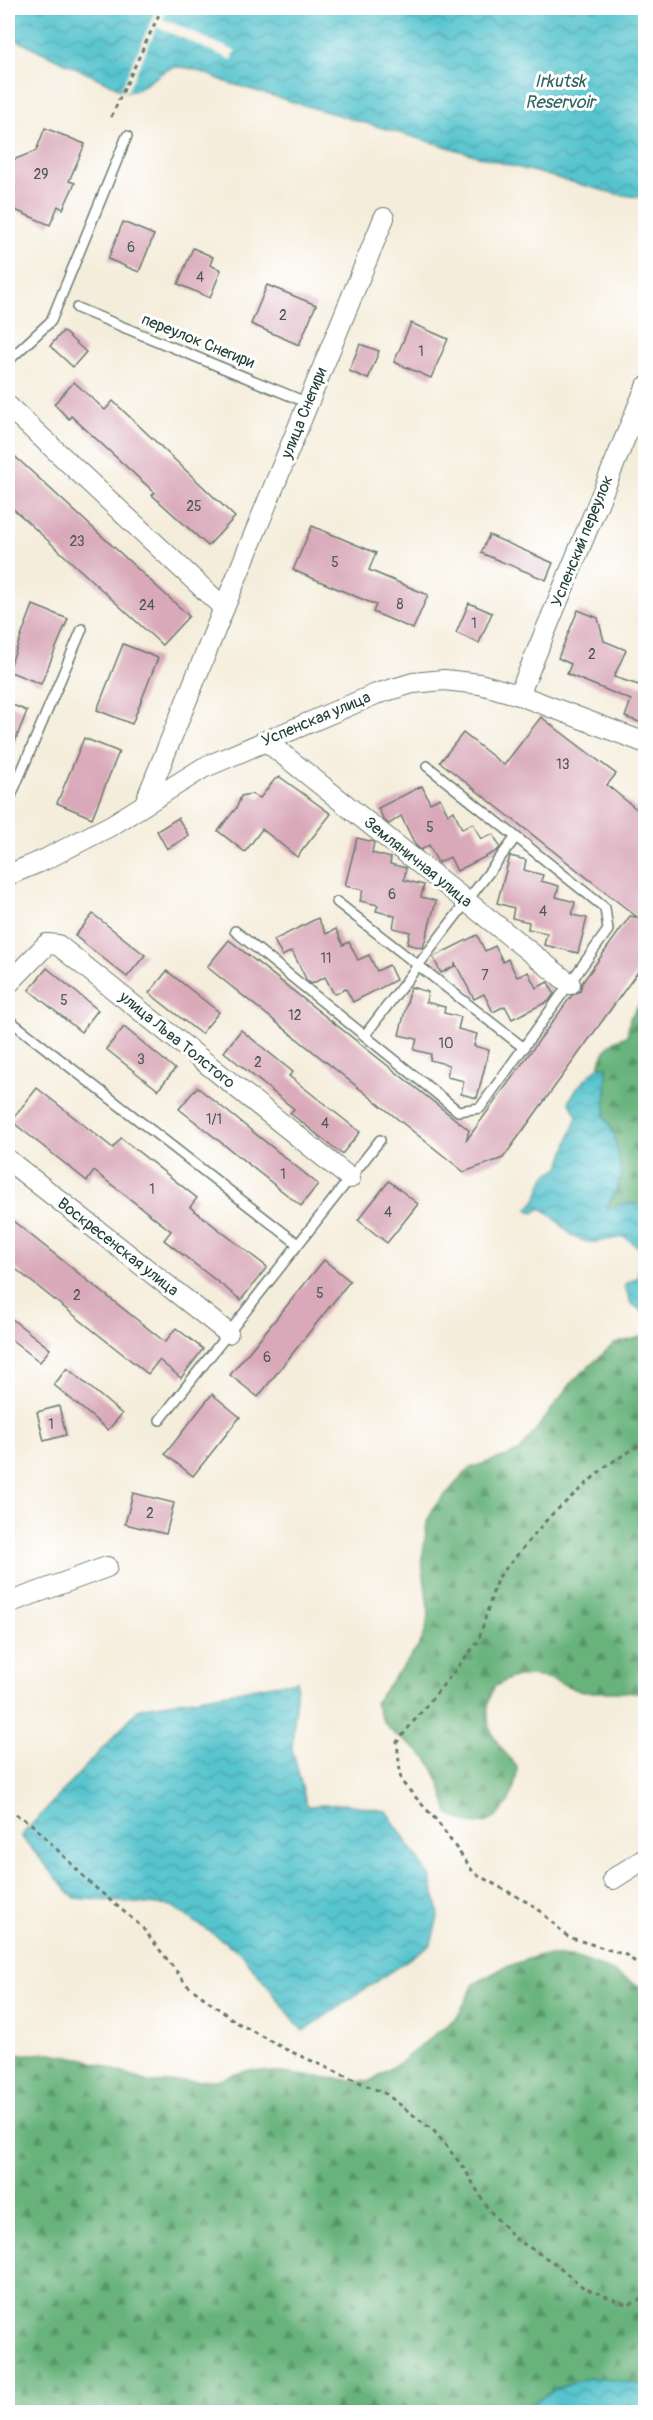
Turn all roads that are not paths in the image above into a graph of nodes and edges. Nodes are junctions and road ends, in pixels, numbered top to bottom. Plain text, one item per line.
1 (127, 136) dead end
2 (384, 218) dead end
3 (77, 308) dead end
4 (8, 361) edge
5 (645, 387) edge
6 (308, 403) junction
7 (8, 406) edge
8 (224, 608) junction
9 (82, 629) dead end
10 (519, 695) junction
11 (266, 741) junction
12 (645, 743) edge
13 (427, 766) dead end
14 (8, 803) edge
15 (145, 803) junction
16 (516, 837) junction
17 (8, 875) edge
18 (467, 901) junction
19 (337, 902) dead end
20 (235, 931) dead end
21 (418, 965) junction
22 (8, 984) edge
23 (570, 984) junction
24 (8, 1018) edge
25 (365, 1035) junction
26 (524, 1048) junction
27 (380, 1140) dead end
28 (8, 1160) edge
29 (350, 1178) junction
30 (298, 1244) junction
31 (228, 1333) junction
32 (160, 1420) dead end
33 (107, 1567) dead end
34 (8, 1603) edge
35 (645, 1858) edge
36 (614, 1879) dead end

1 - 4 lane
2 - 6 street, улица Снегири
3 - 6 lane, переулок Снегири
5 - 10 street, Успенский переулок
6 - 8 street, улица Снегири
7 - 8 street
8 - 15 street, улица Снегири
9 - 14 lane
10 - 11 street, Успенская улица
10 - 12 street, Успенская улица
11 - 15 street, Успенская улица
11 - 18 street, Земляничная улица
13 - 16 lane
15 - 17 street, Успенская улица
16 - 18 lane
16 - 23 lane
18 - 21 lane
18 - 23 street, Земляничная улица
19 - 21 lane
20 - 25 lane
21 - 25 lane
21 - 26 lane
22 - 29 street, улица Льва Толстого
23 - 26 lane
24 - 30 lane
25 - 26 lane
27 - 29 lane
28 - 31 street, Воскресенская улица
29 - 30 lane
30 - 31 lane
31 - 32 lane
33 - 34 street
35 - 36 street

